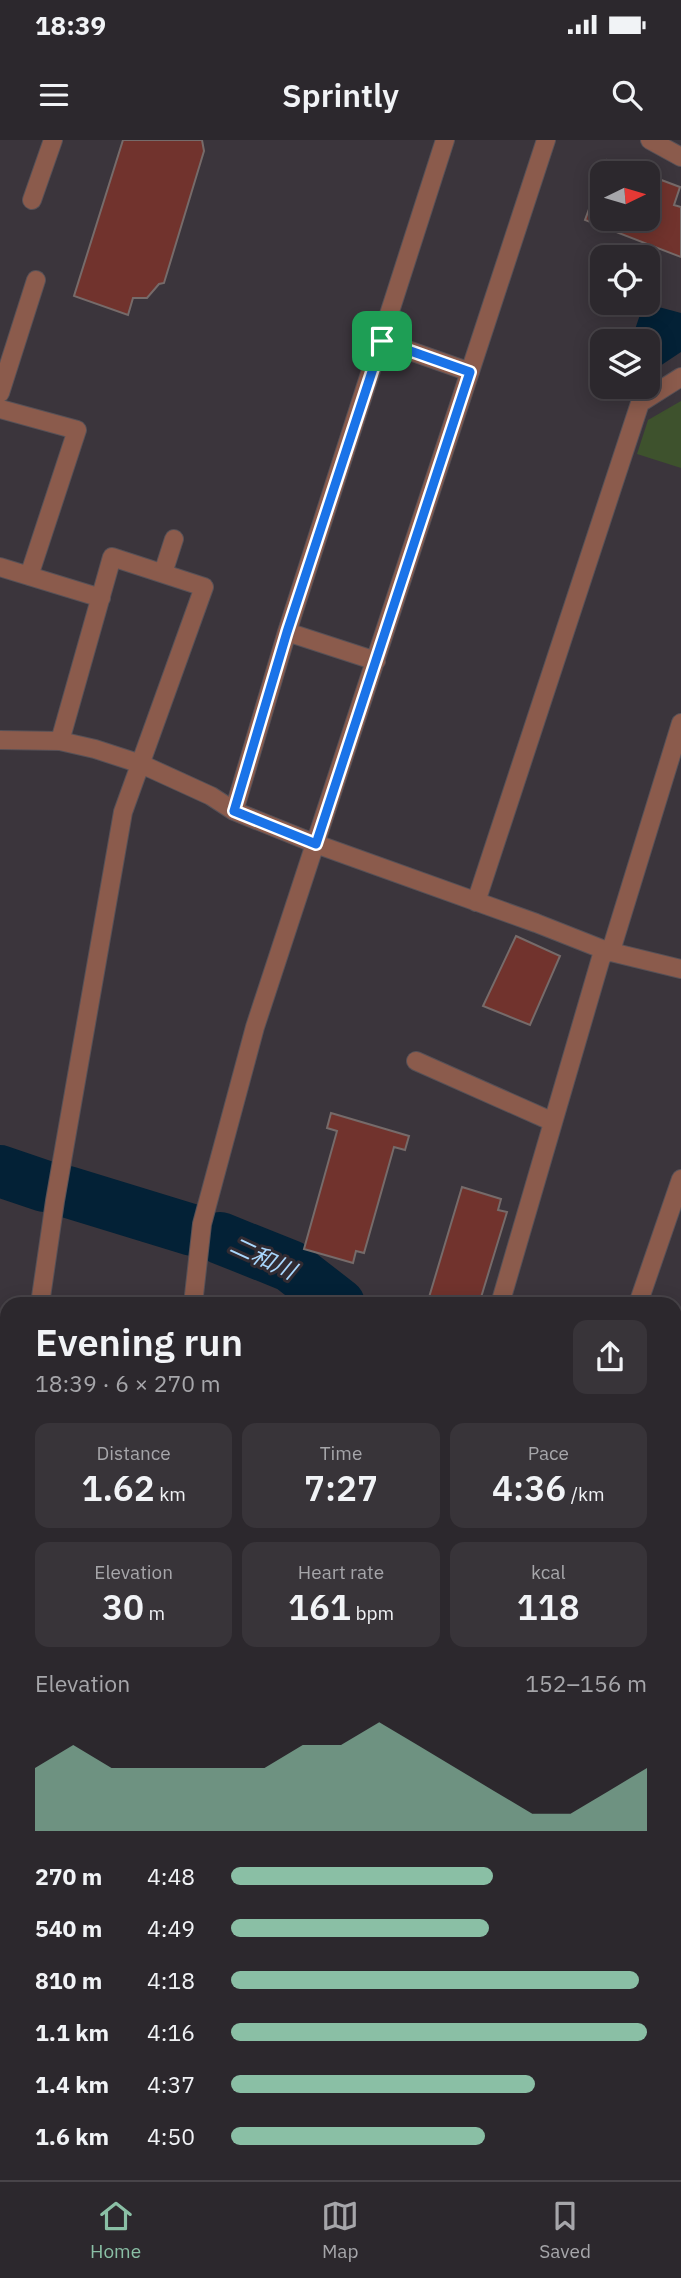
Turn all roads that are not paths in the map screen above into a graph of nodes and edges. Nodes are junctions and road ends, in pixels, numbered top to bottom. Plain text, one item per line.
1 (53, 140) edge
2 (445, 140) edge
3 (546, 140) edge
4 (650, 140) edge
5 (681, 157) edge
6 (32, 200) dead end
7 (36, 280) dead end
8 (382, 341) junction
9 (470, 372) junction
10 (681, 377) edge
11 (0, 393) edge
12 (0, 409) edge
13 (174, 539) dead end
14 (0, 567) edge
15 (163, 573) junction
16 (29, 576) junction
17 (101, 598) junction
18 (287, 632) junction
19 (376, 661) junction
20 (681, 723) edge
21 (0, 740) edge
22 (60, 741) junction
23 (141, 764) junction
24 (234, 811) junction
25 (316, 844) junction
26 (476, 902) junction
27 (607, 951) junction
28 (681, 969) edge
29 (416, 1061) dead end
30 (551, 1121) junction
31 (681, 1179) edge
32 (41, 1297) edge
33 (194, 1297) edge
34 (502, 1297) edge
35 (640, 1297) edge

1 - 6 street
2 - 8 street
3 - 9 street
4 - 5 street
7 - 11 street
8 - 9 street
8 - 18 street
9 - 19 street
10 - 26 street
12 - 16 street
13 - 15 street
14 - 16 street
15 - 17 street
15 - 23 street
16 - 17 street
17 - 22 street
18 - 19 street
18 - 24 street
19 - 25 street
20 - 27 street
21 - 22 street
22 - 23 street
23 - 24 street
23 - 32 street
24 - 25 street
25 - 26 street
25 - 33 street
26 - 27 street
27 - 28 street
27 - 30 street
29 - 30 street
30 - 34 street
31 - 35 street

